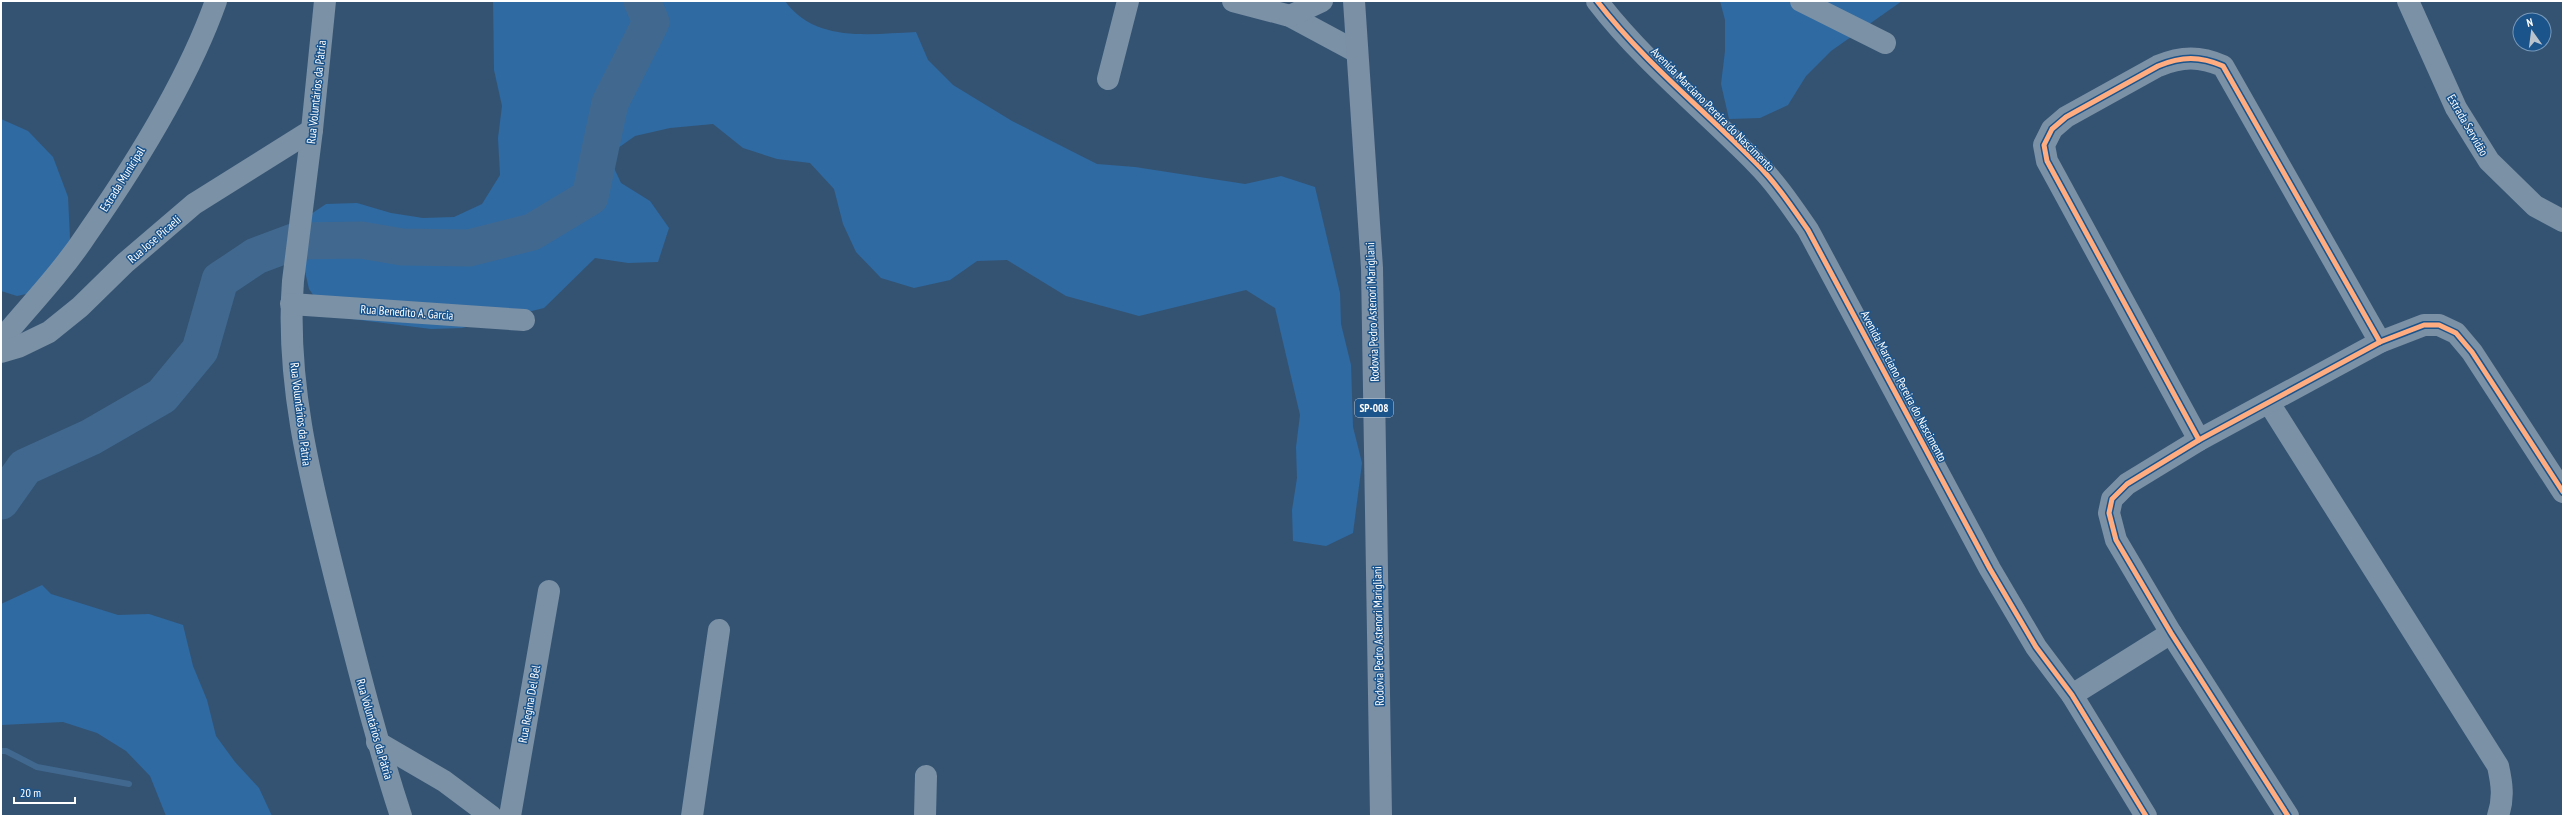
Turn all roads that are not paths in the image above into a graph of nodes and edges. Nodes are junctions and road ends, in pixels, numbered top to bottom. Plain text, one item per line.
1 (216, 1) edge
2 (325, 1) edge
3 (1128, 1) edge
4 (1233, 1) edge
5 (1322, 1) edge
6 (1354, 1) edge
7 (1597, 1) edge
8 (1801, 1) edge
9 (2408, 1) edge
10 (1290, 16) junction
11 (1885, 43) dead end
12 (1357, 52) junction
13 (1108, 78) dead end
14 (312, 130) junction
15 (2563, 221) edge
16 (291, 304) junction
17 (524, 320) dead end
18 (1, 340) edge
19 (2380, 342) junction
20 (1, 352) edge
21 (2269, 403) junction
22 (2199, 440) junction
23 (2563, 492) edge
24 (549, 591) dead end
25 (719, 630) dead end
26 (2172, 633) junction
27 (2072, 696) junction
28 (377, 742) junction
29 (926, 776) dead end
30 (401, 816) edge
31 (492, 816) edge
32 (510, 816) edge
33 (692, 816) edge
34 (926, 816) edge
35 (1381, 816) edge
36 (2146, 816) edge
37 (2288, 816) edge
38 (2498, 816) edge

1 - 18 street, Estrada Municipal
2 - 14 street, Rua Voluntários da Pátria
3 - 13 street
4 - 10 street
5 - 10 street
6 - 12 main road, Rodovia Pedro Astenori Marigliani / SP-008
7 - 27 street, Avenida Marciano Pereira do Nascimento
8 - 11 street
9 - 15 street, Estrada Servidão
10 - 12 street
12 - 35 main road, Rodovia Pedro Astenori Marigliani / SP-008
14 - 16 street, Rua Voluntários da Pátria
14 - 20 street, Rua Jose Picaeli
16 - 17 street, Rua Benedito A. Garcia
16 - 28 street, Rua Voluntários da Pátria
19 - 21 street
19 - 22 street
19 - 23 street
21 - 22 street
21 - 38 street
22 - 26 street
24 - 32 street, Rua Regina Del Bel
25 - 33 street
26 - 27 street
26 - 37 street
27 - 36 street, Avenida Marciano Pereira do Nascimento
28 - 30 street, Rua Voluntários da Pátria
28 - 31 street
29 - 34 street

